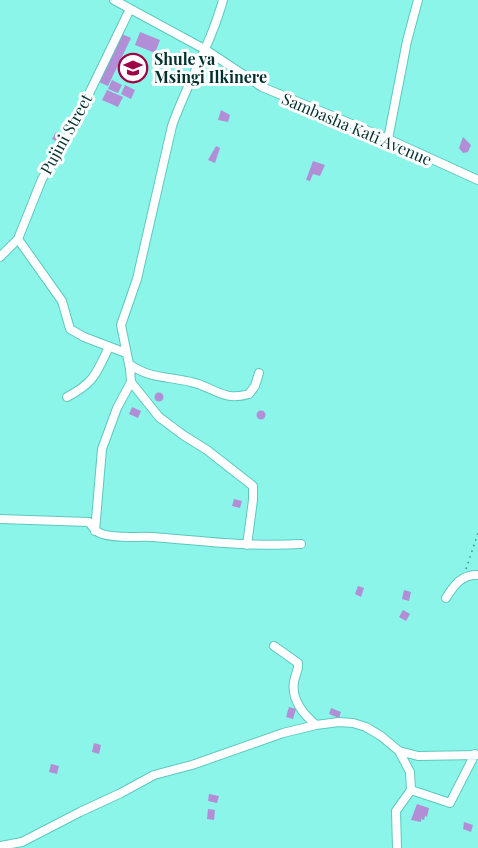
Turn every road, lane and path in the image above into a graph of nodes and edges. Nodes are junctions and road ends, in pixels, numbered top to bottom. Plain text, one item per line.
1 (114, 0) edge
2 (223, 0) edge
3 (418, 0) edge
4 (130, 9) junction
5 (206, 50) junction
6 (388, 139) junction
7 (478, 180) edge
8 (18, 239) junction
9 (0, 257) edge
10 (109, 347) junction
11 (126, 353) junction
12 (129, 364) junction
13 (259, 373) dead end
14 (131, 382) junction
15 (67, 397) dead end
16 (0, 519) edge
17 (95, 531) junction
18 (478, 533) edge
19 (301, 544) dead end
20 (247, 545) junction
21 (478, 575) edge
22 (465, 577) junction
23 (446, 598) dead end
24 (274, 646) dead end
25 (316, 725) junction
26 (399, 751) junction
27 (476, 755) edge
28 (411, 790) junction
29 (0, 846) edge
30 (397, 848) edge

1 - 4 street, Sambasha Kati Avenue
2 - 5 street
3 - 6 street
4 - 5 street, Sambasha Kati Avenue
4 - 8 street, Pujini Street
5 - 6 street, Sambasha Kati Avenue
5 - 11 street
6 - 7 street, Sambasha Kati Avenue
8 - 9 street, Pujini Street
8 - 10 street
10 - 11 street
10 - 15 street
11 - 12 street
12 - 13 street
12 - 14 street
14 - 17 street
14 - 20 street
16 - 17 street
17 - 20 street
18 - 22 path
19 - 20 street
21 - 22 street
22 - 23 street
24 - 25 street
25 - 26 street
25 - 29 street
26 - 27 street
26 - 28 street
27 - 28 street
28 - 30 street

